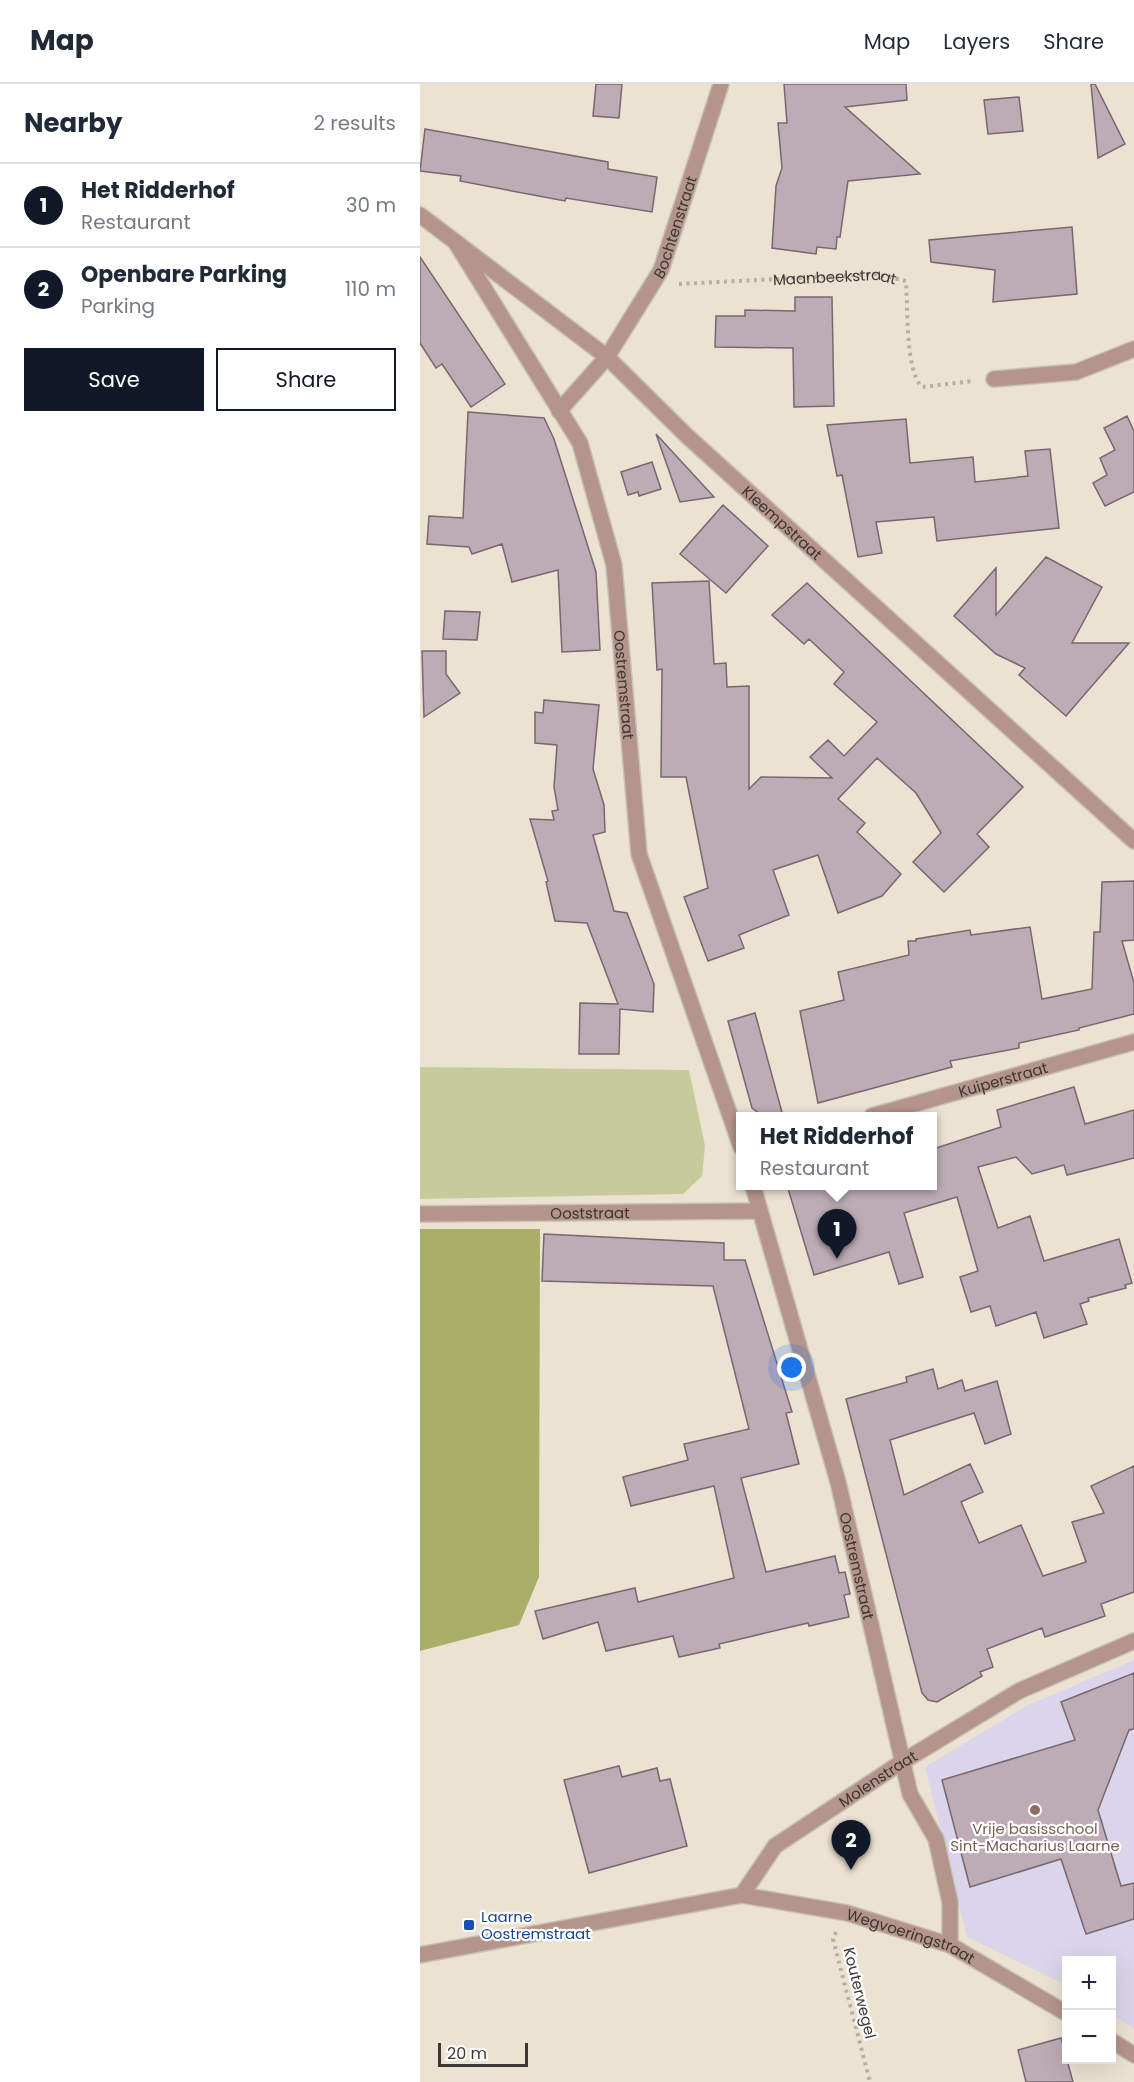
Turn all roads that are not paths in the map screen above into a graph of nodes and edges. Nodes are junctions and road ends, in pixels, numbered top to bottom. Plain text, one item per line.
1 (721, 84) edge
2 (420, 215) edge
3 (456, 243) junction
4 (1134, 349) edge
5 (607, 357) junction
6 (994, 379) road end
7 (560, 411) junction
8 (1134, 842) edge
9 (1134, 1042) edge
10 (886, 1112) edge
11 (736, 1133) edge
12 (754, 1190) edge
13 (760, 1210) junction
14 (420, 1214) edge
15 (1134, 1641) edge
16 (902, 1762) junction
17 (742, 1895) junction
18 (950, 1946) junction
19 (420, 1955) edge
20 (1062, 2011) edge
21 (1116, 2044) edge
22 (1134, 2055) edge

1 - 5 street, Bochtenstraat
2 - 3 street, Kleempstraat
3 - 5 street, Kleempstraat
3 - 7 street, Oostremstraat
4 - 6 street
5 - 7 street, Bochtenstraat
5 - 8 street, Kleempstraat
7 - 11 street, Oostremstraat
9 - 10 street, Kuiperstraat
12 - 13 street, Oostremstraat
13 - 14 street, Ooststraat
13 - 16 street, Oostremstraat
15 - 16 street, Molenstraat
16 - 17 street, Molenstraat
16 - 18 street, Oostremstraat
17 - 18 street, Wegvoeringstraat
17 - 19 street
18 - 20 street, Wegvoeringstraat
21 - 22 street

